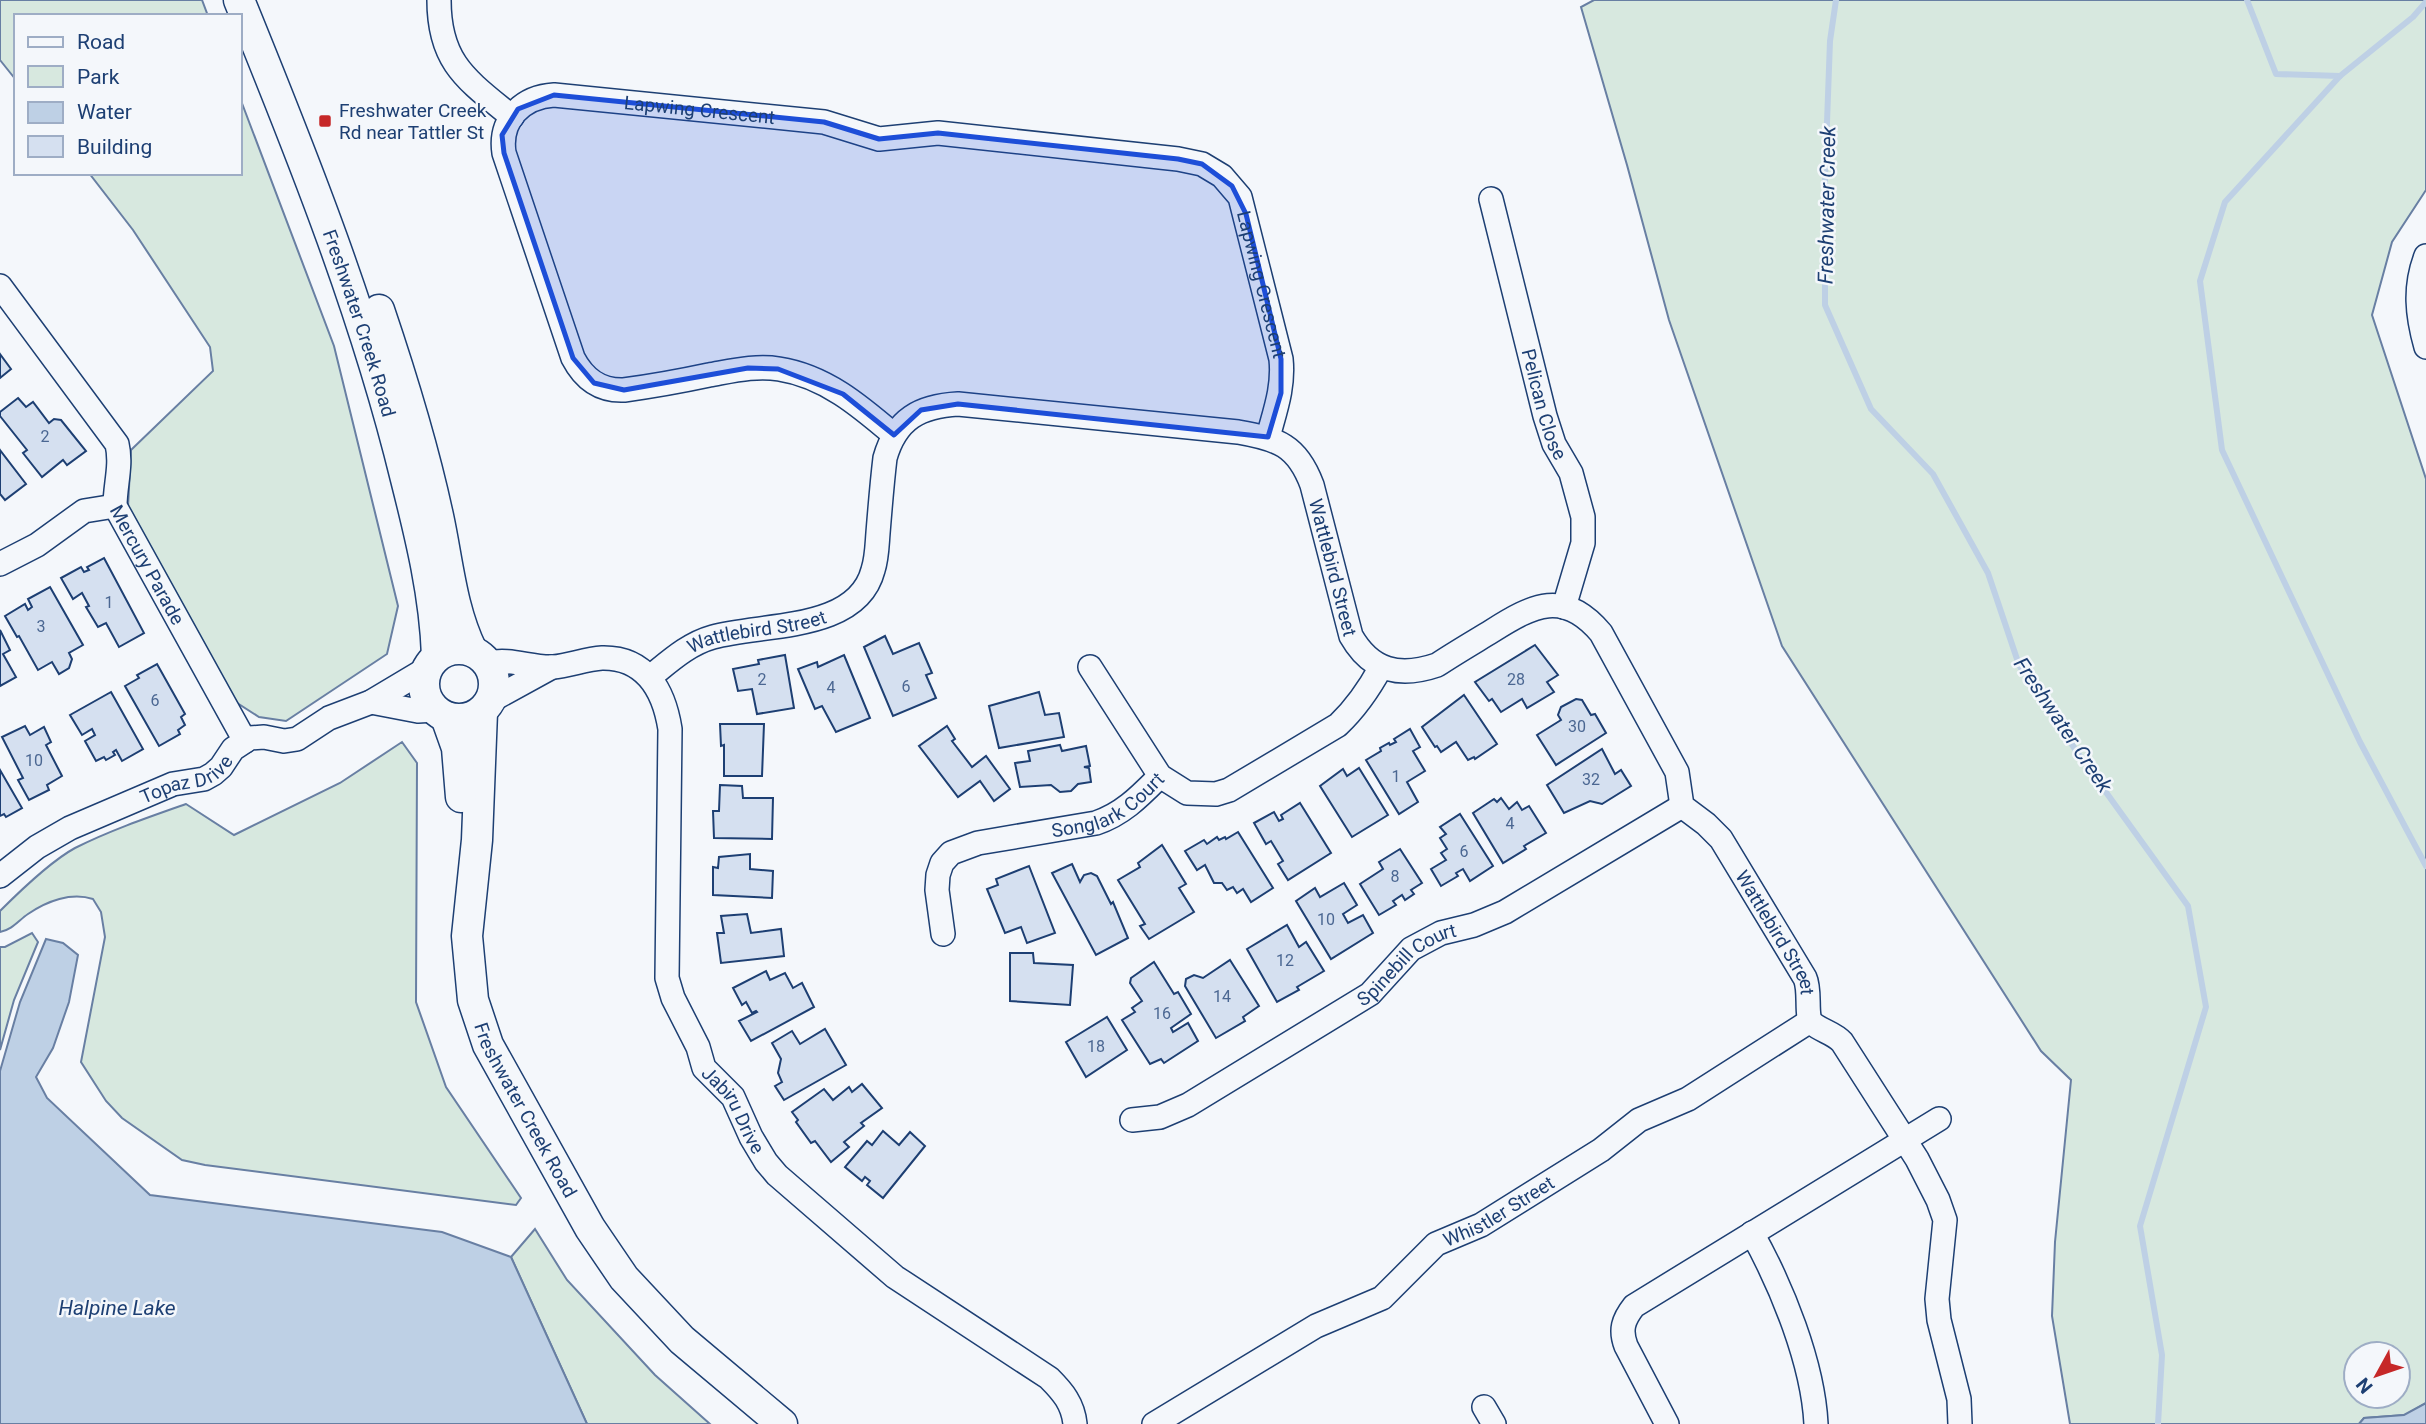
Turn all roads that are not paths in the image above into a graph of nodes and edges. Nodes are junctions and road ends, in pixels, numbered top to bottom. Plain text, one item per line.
1 (239, 0) edge
2 (258, 0) edge
3 (439, 0) edge
4 (512, 117) junction
5 (1491, 199) dead end
6 (2426, 256) edge
7 (0, 286) edge
8 (2426, 347) edge
9 (894, 435) junction
10 (1268, 437) junction
11 (116, 506) junction
12 (0, 564) edge
13 (1564, 607) junction
14 (480, 657) junction
15 (432, 662) junction
16 (552, 667) junction
17 (1090, 667) dead end
18 (1381, 667) junction
19 (650, 677) junction
20 (371, 702) junction
21 (486, 706) junction
22 (441, 714) junction
23 (245, 741) junction
24 (1160, 776) junction
25 (1682, 806) junction
26 (0, 876) edge
27 (943, 934) dead end
28 (1810, 1021) junction
29 (1939, 1118) dead end
30 (1132, 1120) dead end
31 (1905, 1140) junction
32 (1752, 1233) junction
33 (757, 1424) edge
34 (782, 1424) edge
35 (1075, 1424) edge
36 (1154, 1424) edge
37 (1667, 1424) edge
38 (1816, 1424) edge
39 (1961, 1424) edge

1 - 15 main road, Freshwater Creek Road
2 - 14 main road, Freshwater Creek Road
3 - 4 street
4 - 9 street
4 - 10 street, Lapwing Crescent
5 - 13 street, Pelican Close
6 - 8 street
7 - 11 street, Mercury Parade
9 - 10 street, Wattlebird Street
9 - 19 street, Wattlebird Street
10 - 18 street, Wattlebird Street
11 - 12 street
11 - 23 street, Mercury Parade
13 - 18 street
13 - 25 street
14 - 15 main road
14 - 16 street
14 - 21 main road
15 - 20 street, Topaz Drive
15 - 22 main road
16 - 19 street
16 - 21 street
17 - 24 street
18 - 24 street, Songlark Court
19 - 35 street, Jabiru Drive
20 - 22 street
20 - 23 street, Topaz Drive
21 - 22 main road
21 - 34 main road, Freshwater Creek Road
22 - 33 main road, Freshwater Creek Road
23 - 26 street, Topaz Drive
24 - 27 street, Songlark Court
25 - 28 street, Wattlebird Street
25 - 30 street, Spinebill Court
28 - 31 street, Wattlebird Street
28 - 36 street, Whistler Street
29 - 31 street
31 - 32 street
31 - 39 street, Wattlebird Street
32 - 37 street
32 - 38 street

